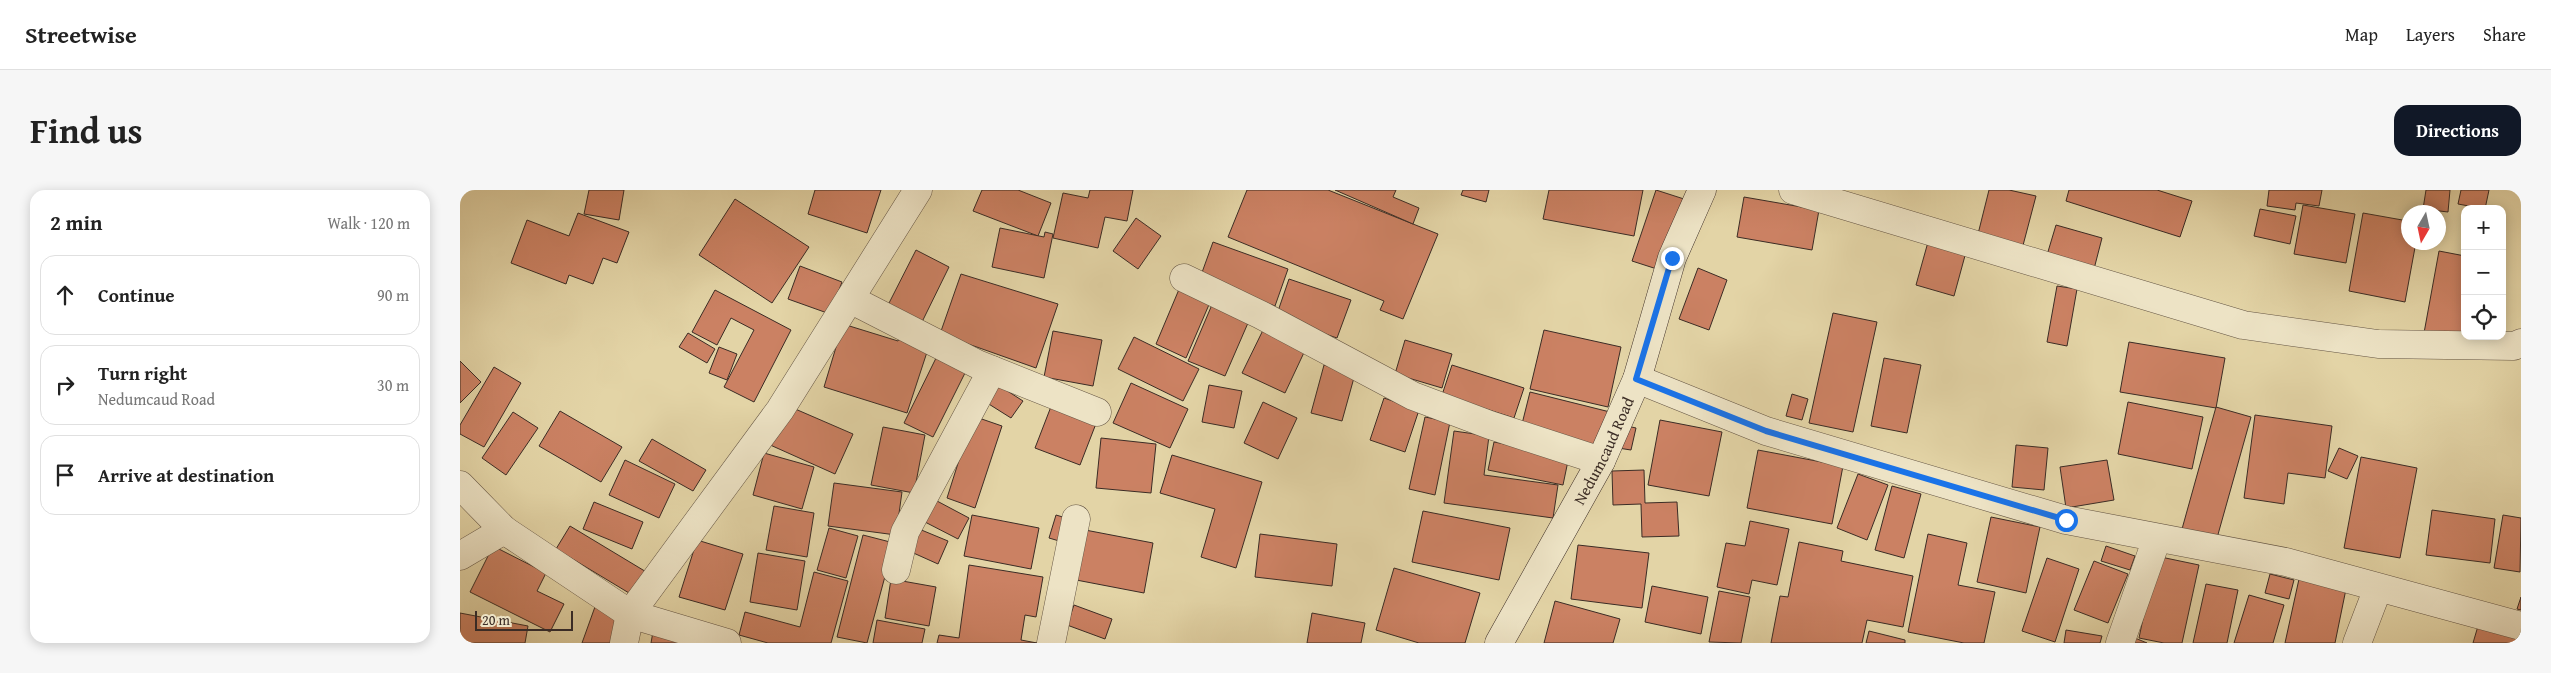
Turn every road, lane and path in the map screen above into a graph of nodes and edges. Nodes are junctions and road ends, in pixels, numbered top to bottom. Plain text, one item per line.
1 (918, 190) edge
2 (1702, 190) edge
3 (1793, 190) edge
4 (1184, 278) dead end
5 (850, 299) junction
6 (2521, 343) edge
7 (992, 370) junction
8 (1636, 379) junction
9 (1097, 412) dead end
10 (1601, 461) junction
11 (460, 485) edge
12 (1076, 519) dead end
13 (504, 530) junction
14 (2157, 538) junction
15 (460, 556) edge
16 (896, 570) dead end
17 (2378, 588) junction
18 (630, 614) junction
19 (2521, 626) edge
20 (624, 643) edge
21 (727, 643) edge
22 (1051, 643) edge
23 (1499, 643) edge
24 (2120, 643) edge
25 (2358, 643) edge

1 - 5 street
2 - 8 street, Nedumcaud Road
3 - 6 street
4 - 10 street
5 - 7 street
5 - 18 street
7 - 9 street
7 - 16 street
8 - 10 street, Nedumcaud Road
8 - 14 street
10 - 23 street, Nedumcaud Road
11 - 13 street
12 - 22 street
13 - 15 street
13 - 18 street
14 - 17 street
14 - 24 street
17 - 19 street
17 - 25 street
18 - 20 street
18 - 21 street

